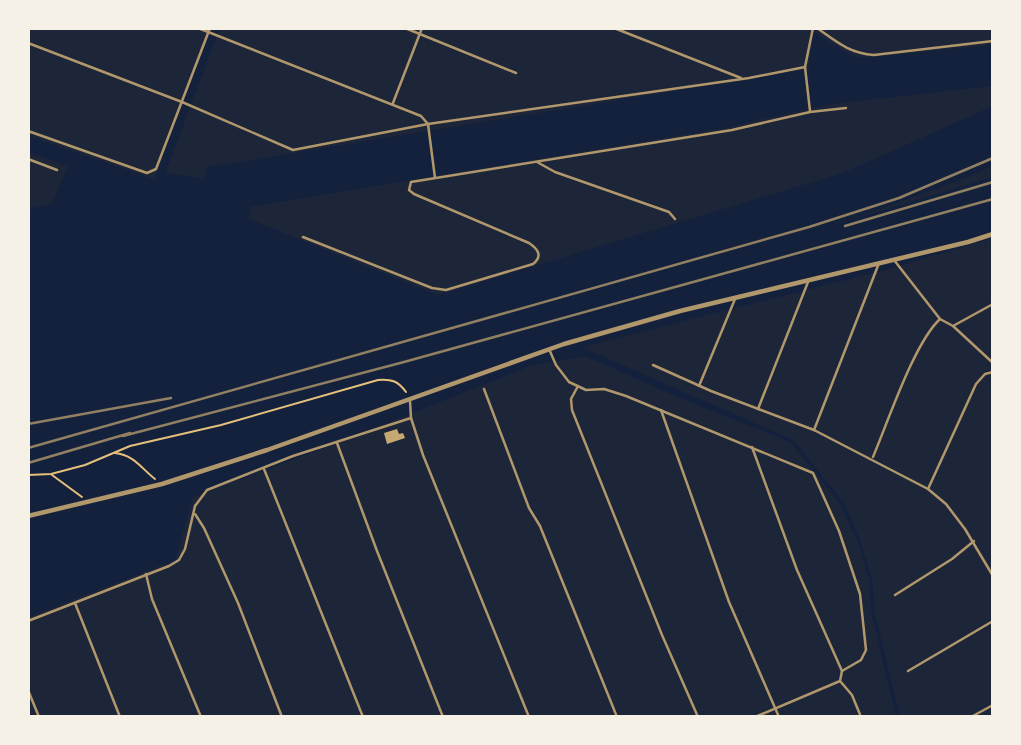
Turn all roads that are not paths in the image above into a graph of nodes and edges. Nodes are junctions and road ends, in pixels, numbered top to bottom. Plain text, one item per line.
1 (198, 28) edge
2 (405, 28) edge
3 (422, 28) edge
4 (614, 28) edge
5 (815, 28) edge
6 (209, 30) edge
7 (420, 34) junction
8 (993, 41) edge
9 (28, 43) edge
10 (805, 67) junction
11 (516, 73) dead end
12 (742, 78) junction
13 (182, 102) junction
14 (392, 104) junction
15 (846, 108) dead end
16 (810, 112) junction
17 (428, 124) junction
18 (28, 131) edge
19 (28, 159) edge
20 (537, 162) junction
21 (57, 170) dead end
22 (435, 178) junction
23 (675, 219) dead end
24 (993, 234) edge
25 (303, 237) dead end
26 (894, 260) junction
27 (878, 263) junction
28 (809, 280) junction
29 (736, 298) junction
30 (993, 304) edge
31 (940, 319) junction
32 (953, 326) junction
33 (549, 349) junction
34 (993, 363) edge
35 (653, 365) dead end
36 (993, 372) edge
37 (578, 386) junction
38 (699, 386) junction
39 (484, 389) dead end
40 (410, 401) junction
41 (758, 409) junction
42 (661, 410) junction
43 (411, 418) junction
44 (814, 430) junction
45 (337, 443) junction
46 (752, 447) junction
47 (873, 458) junction
48 (264, 469) junction
49 (928, 489) junction
50 (194, 513) junction
51 (28, 516) edge
52 (974, 541) junction
53 (146, 574) junction
54 (993, 576) edge
55 (895, 595) dead end
56 (75, 602) junction
57 (28, 621) edge
58 (993, 621) edge
59 (842, 671) junction
60 (908, 671) dead end
61 (840, 681) junction
62 (28, 690) edge
63 (993, 705) edge
64 (776, 708) junction
65 (39, 717) edge
66 (120, 717) edge
67 (201, 717) edge
68 (282, 717) edge
69 (363, 717) edge
70 (443, 717) edge
71 (529, 717) edge
72 (617, 717) edge
73 (698, 717) edge
74 (755, 717) edge
75 (779, 717) edge
76 (861, 717) edge
77 (971, 717) edge

1 - 6 lane
2 - 7 lane
3 - 7 lane
4 - 12 lane
5 - 8 lane
5 - 10 lane
6 - 13 lane
6 - 14 lane
7 - 11 lane
7 - 14 lane
9 - 13 lane
10 - 12 lane
10 - 16 lane
12 - 17 lane
13 - 17 lane
13 - 18 lane
14 - 17 lane
15 - 16 lane
16 - 20 lane
17 - 22 lane
19 - 21 lane
20 - 22 lane
20 - 23 lane
22 - 25 lane
24 - 26 street
26 - 27 street
26 - 31 lane
27 - 28 street
27 - 44 lane
28 - 29 street
28 - 41 lane
29 - 33 street
29 - 38 lane
30 - 32 lane
31 - 32 lane
31 - 47 lane
32 - 34 lane
33 - 37 lane
33 - 40 street
35 - 38 lane
36 - 49 lane
37 - 42 lane
37 - 73 lane
38 - 41 lane
39 - 72 lane
40 - 43 lane
40 - 51 street
41 - 44 lane
42 - 46 lane
42 - 64 lane
43 - 45 lane
43 - 71 lane
44 - 47 lane
45 - 48 lane
45 - 70 lane
46 - 59 lane
46 - 59 lane
47 - 49 lane
48 - 50 lane
48 - 69 lane
49 - 52 lane
50 - 53 lane
50 - 68 lane
52 - 54 lane
52 - 55 lane
53 - 56 lane
53 - 67 lane
56 - 57 lane
56 - 66 lane
58 - 60 lane
59 - 61 lane
61 - 64 lane
61 - 76 lane
62 - 65 lane
63 - 77 lane
64 - 74 lane
64 - 75 lane

